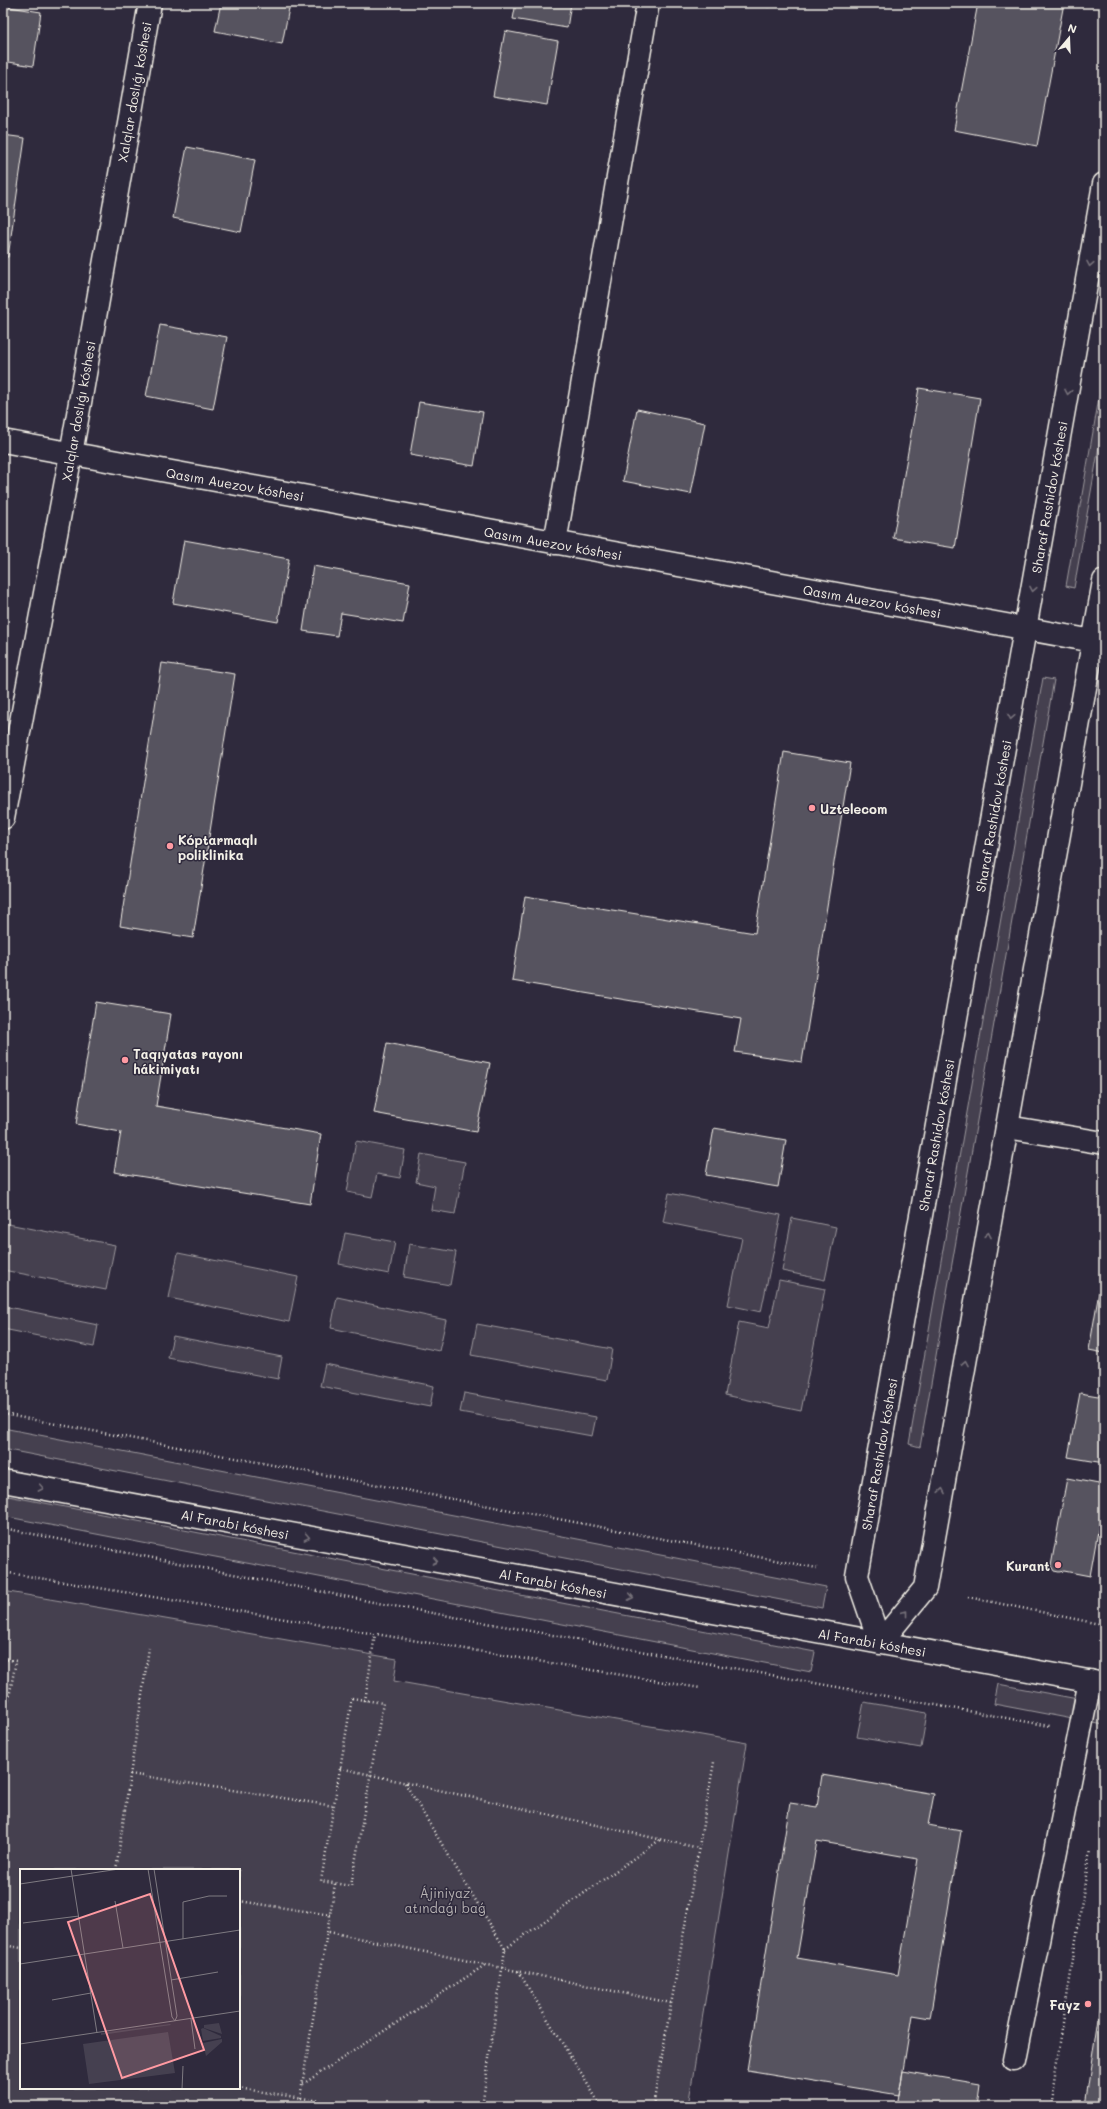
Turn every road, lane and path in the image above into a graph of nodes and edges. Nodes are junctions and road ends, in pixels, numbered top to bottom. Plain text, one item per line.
1 (150, 3) edge
2 (648, 3) edge
3 (1104, 184) edge
4 (3, 442) edge
5 (71, 454) junction
6 (555, 543) junction
7 (1104, 581) edge
8 (1026, 630) junction
9 (1099, 642) edge
10 (3, 818) edge
11 (1007, 1127) junction
12 (1104, 1143) edge
13 (3, 1414) edge
14 (3, 1481) edge
15 (3, 1528) edge
16 (817, 1568) dead end
17 (3, 1572) edge
18 (968, 1598) dead end
19 (1104, 1625) edge
20 (375, 1634) junction
21 (880, 1643) junction
22 (149, 1648) dead end
23 (3, 1659) edge
24 (1097, 1682) edge
25 (700, 1688) dead end
26 (366, 1701) junction
27 (3, 1728) edge
28 (1081, 1732) junction
29 (714, 1762) dead end
30 (340, 1768) junction
31 (130, 1774) junction
32 (370, 1774) junction
33 (405, 1782) junction
34 (334, 1806) junction
35 (661, 1840) junction
36 (1091, 1847) dead end
37 (699, 1848) junction
38 (116, 1869) edge
39 (335, 1884) junction
40 (240, 1901) edge
41 (331, 1915) junction
42 (329, 1932) junction
43 (3, 1945) edge
44 (20, 1948) edge
45 (505, 1949) junction
46 (485, 1964) junction
47 (504, 1968) junction
48 (517, 1971) junction
49 (671, 2003) junction
50 (1014, 2060) dead end
51 (303, 2084) junction
52 (240, 2088) edge
53 (300, 2098) junction
54 (353, 2106) edge
55 (482, 2106) edge
56 (601, 2106) edge
57 (653, 2106) edge
58 (1050, 2106) edge

1 - 5 street, Xalqlar doslıǵı kóshesi
2 - 6 street
3 -> 8 street, Sharaf Rashidov kóshesi
4 - 5 street, Qasım Auezov kóshesi
5 - 6 street, Qasım Auezov kóshesi
5 - 10 street, Xalqlar doslıǵı kóshesi
6 - 8 street, Qasım Auezov kóshesi
7 - 9 street
8 - 9 street, Qasım Auezov kóshesi
8 -> 21 street, Sharaf Rashidov kóshesi
9 - 11 street
11 - 12 street
21 -> 11 street
13 - 16 path
14 -> 21 street, Al Farabi kóshesi
15 - 28 path
17 - 20 path
18 - 19 path
20 - 25 path
20 - 26 path
21 - 24 street, Al Farabi kóshesi
22 - 31 path
23 - 27 path
24 - 28 street
26 - 30 path
26 - 32 path
28 - 50 street
29 - 37 path
30 - 32 path
30 - 34 path
31 - 34 path
31 - 38 path
32 - 33 path
32 - 39 path
33 - 35 path
33 - 45 path
34 - 39 path
35 - 37 path
35 - 45 path
36 - 58 path
37 - 49 path
39 - 41 path
40 - 41 path
41 - 42 path
42 - 46 path
42 - 51 path
43 - 44 path
45 - 47 path
46 - 47 path
46 - 51 path
47 - 48 path
47 - 55 path
48 - 49 path
48 - 56 path
49 - 57 path
51 - 53 path
52 - 53 path
53 - 54 path

